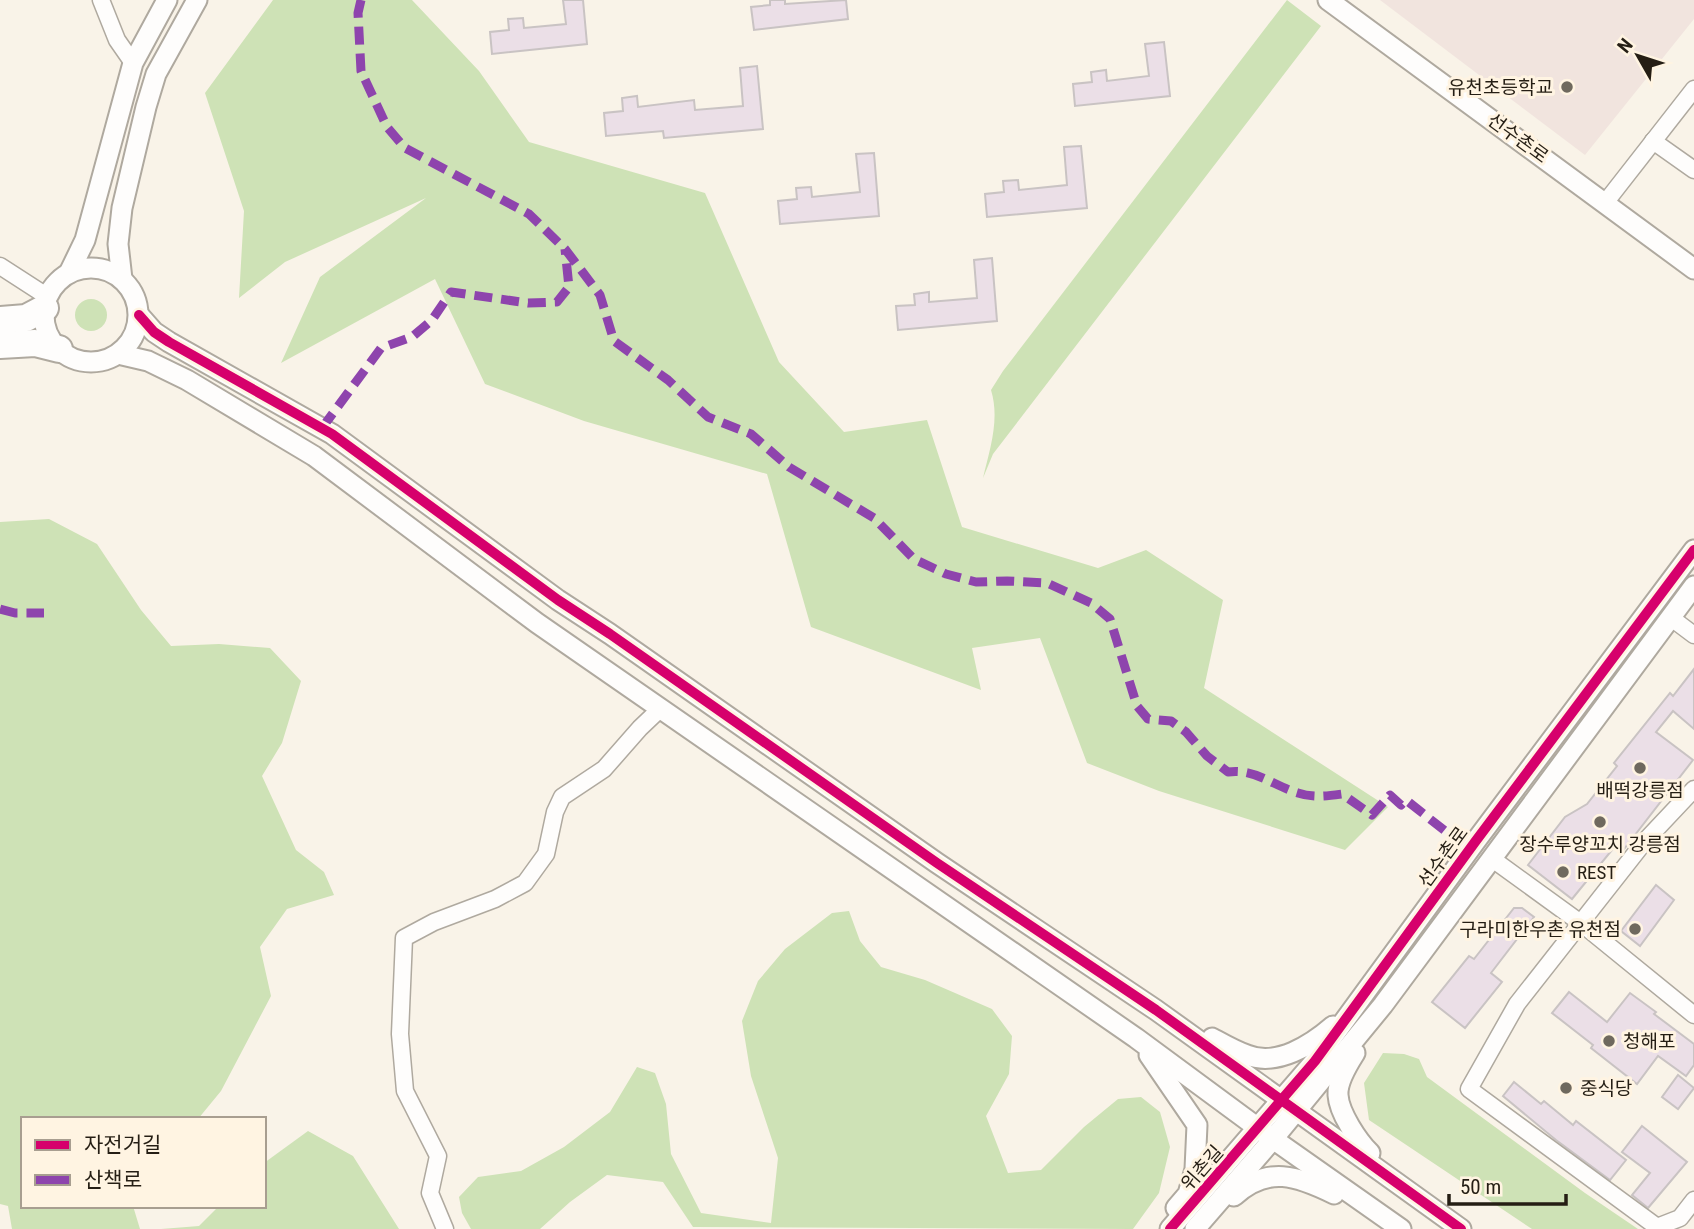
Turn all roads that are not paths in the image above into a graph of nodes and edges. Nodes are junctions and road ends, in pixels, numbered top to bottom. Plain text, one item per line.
1 (101, 0) edge
2 (167, 0) edge
3 (197, 0) edge
4 (1328, 0) edge
5 (133, 63) junction
6 (1694, 89) edge
7 (1653, 141) junction
8 (1694, 170) edge
9 (1605, 203) junction
10 (0, 266) edge
11 (1694, 269) edge
12 (69, 274) junction
13 (122, 279) junction
14 (46, 302) junction
15 (138, 315) junction
16 (0, 320) edge
17 (0, 345) edge
18 (59, 349) junction
19 (118, 354) junction
20 (1694, 550) edge
21 (1694, 586) edge
22 (1653, 603) junction
23 (1671, 617) junction
24 (1694, 635) edge
25 (660, 709) junction
26 (1694, 789) edge
27 (1491, 858) junction
28 (1582, 924) junction
29 (1383, 1005) junction
30 (1156, 1010) junction
31 (1353, 1010) junction
32 (1694, 1015) edge
33 (1136, 1038) junction
34 (1289, 1105) junction
35 (1266, 1134) junction
36 (1406, 1188) junction
37 (1694, 1200) edge
38 (1395, 1225) edge
39 (445, 1229) edge
40 (1160, 1229) edge
41 (1170, 1229) edge
42 (1196, 1229) edge
43 (1461, 1229) edge

1 - 5 street
2 - 5 street
3 - 13 street
4 - 9 street, 선수촌로
5 - 12 street
6 - 7 street
7 - 8 street
7 - 9 street
9 - 11 street, 선수촌로
10 - 14 street
12 - 13 street
12 - 14 street
13 - 15 street
14 - 16 highway
14 - 18 street
15 - 19 street
15 - 30 street
17 - 18 highway
18 - 19 street
19 - 25 street
20 - 22 street, 선수촌로
21 - 23 street, 선수촌로
22 - 23 street
22 - 31 street, 선수촌로
23 - 24 street
23 - 27 street, 선수촌로
25 - 33 street
25 - 39 street
26 - 28 street
27 - 28 street
27 - 29 street, 선수촌로
28 - 32 street
28 - 37 street
29 - 34 street, 선수촌로
29 - 36 street
30 - 31 street
30 - 34 street
31 - 34 street, 선수촌로
33 - 35 street
33 - 40 street
34 - 35 street, 선수촌로
34 - 36 street
35 - 38 street
35 - 41 street, 위촌길
35 - 42 street
36 - 43 street
38 - 42 street

